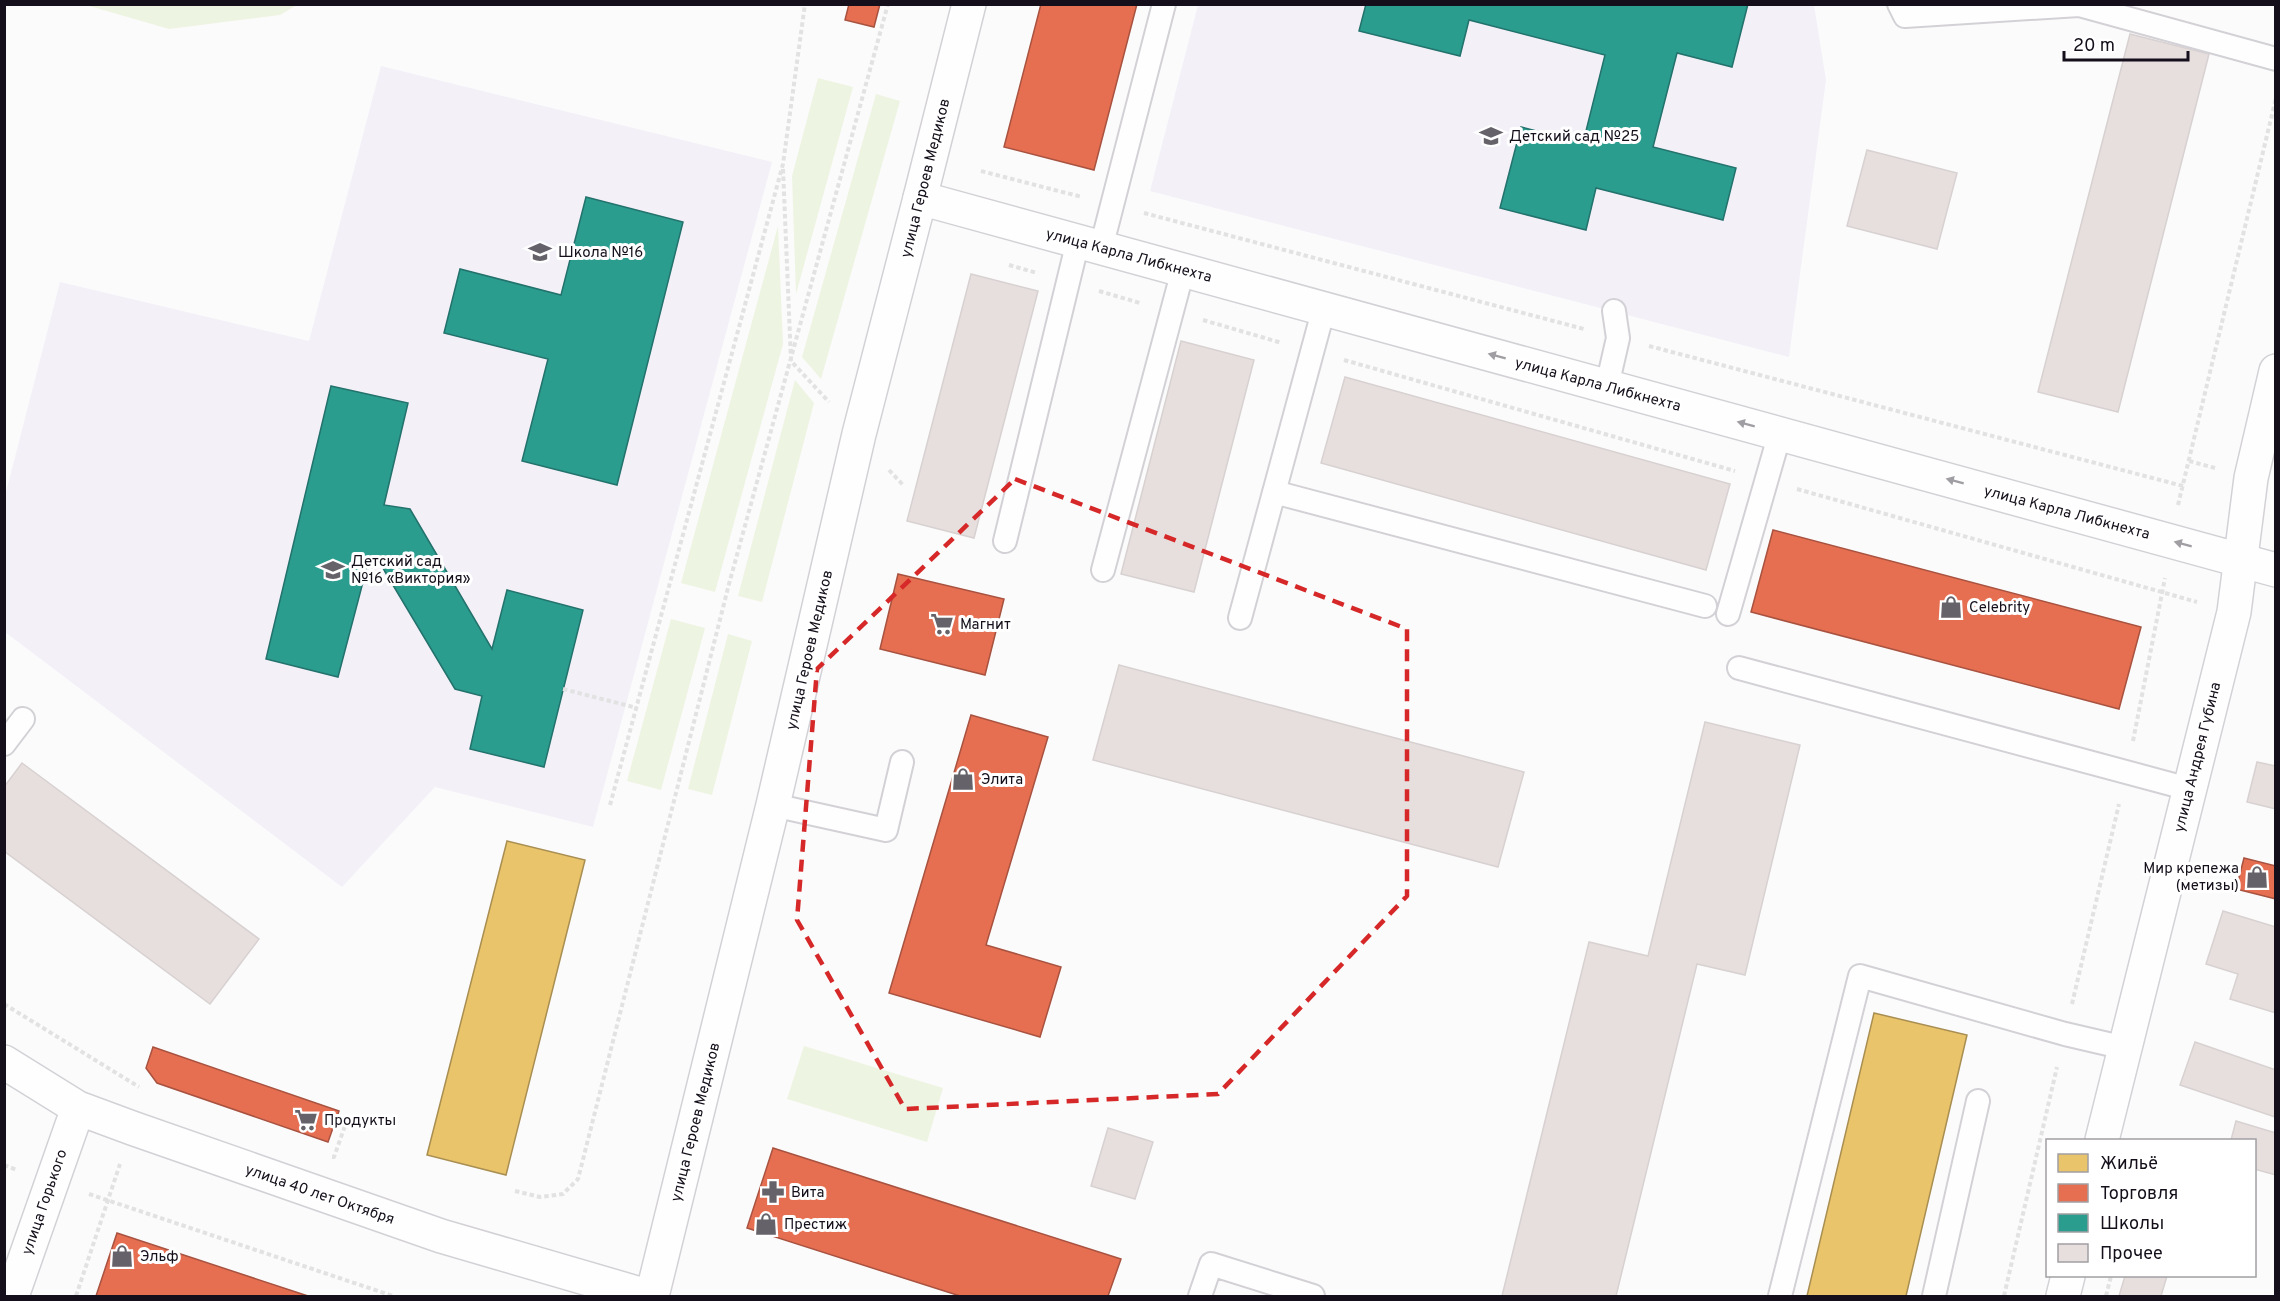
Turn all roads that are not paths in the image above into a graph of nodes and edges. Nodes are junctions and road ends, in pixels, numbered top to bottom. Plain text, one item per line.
1 (969, 4) edge
2 (1164, 4) edge
3 (1899, 4) edge
4 (2276, 59) edge
5 (920, 198) junction
6 (1089, 244) junction
7 (1183, 270) junction
8 (1324, 308) junction
9 (1614, 311) dead end
10 (2276, 371) edge
11 (1607, 386) junction
12 (1780, 433) junction
13 (1274, 492) junction
14 (1005, 541) dead end
15 (2240, 559) junction
16 (1103, 570) dead end
17 (2276, 570) edge
18 (1705, 606) dead end
19 (1728, 614) dead end
20 (1240, 618) dead end
21 (1738, 668) dead end
22 (23, 719) dead end
23 (4, 744) edge
24 (902, 762) dead end
25 (2189, 789) junction
26 (773, 804) junction
27 (2125, 1048) junction
28 (4, 1062) edge
29 (1978, 1101) dead end
30 (78, 1108) junction
31 (2102, 1139) edge
32 (2068, 1277) edge
33 (12, 1296) edge
34 (647, 1296) edge
35 (652, 1296) edge
36 (1200, 1296) edge
37 (1313, 1296) edge
38 (1780, 1296) edge
39 (1934, 1296) edge
40 (2063, 1296) edge

1 - 5 street, улица Героев Медиков
2 - 6 lane
3 - 4 lane
5 - 6 street, улица Карла Либкнехта
5 - 26 street, улица Героев Медиков
6 - 7 street, улица Карла Либкнехта
6 - 14 lane
7 - 8 street, улица Карла Либкнехта
7 - 16 lane
11 -> 8 street, улица Карла Либкнехта
8 - 13 lane
9 - 11 lane
10 - 15 street, улица Андрея Губина
12 -> 11 street, улица Карла Либкнехта
15 -> 12 street, улица Карла Либкнехта
12 - 19 lane
13 - 18 lane
13 - 20 lane
15 - 17 street, улица Карла Либкнехта
15 - 25 street, улица Андрея Губина
21 - 25 lane
22 - 23 lane
24 - 26 lane
25 - 27 street, улица Андрея Губина
26 - 35 street, улица Героев Медиков
27 - 31 street, улица Андрея Губина
27 - 38 lane
28 - 30 street, улица 40 лет Октября
29 - 39 lane
30 - 33 street, улица Горького
30 - 34 street, улица 40 лет Октября
32 - 40 street
36 - 37 lane

